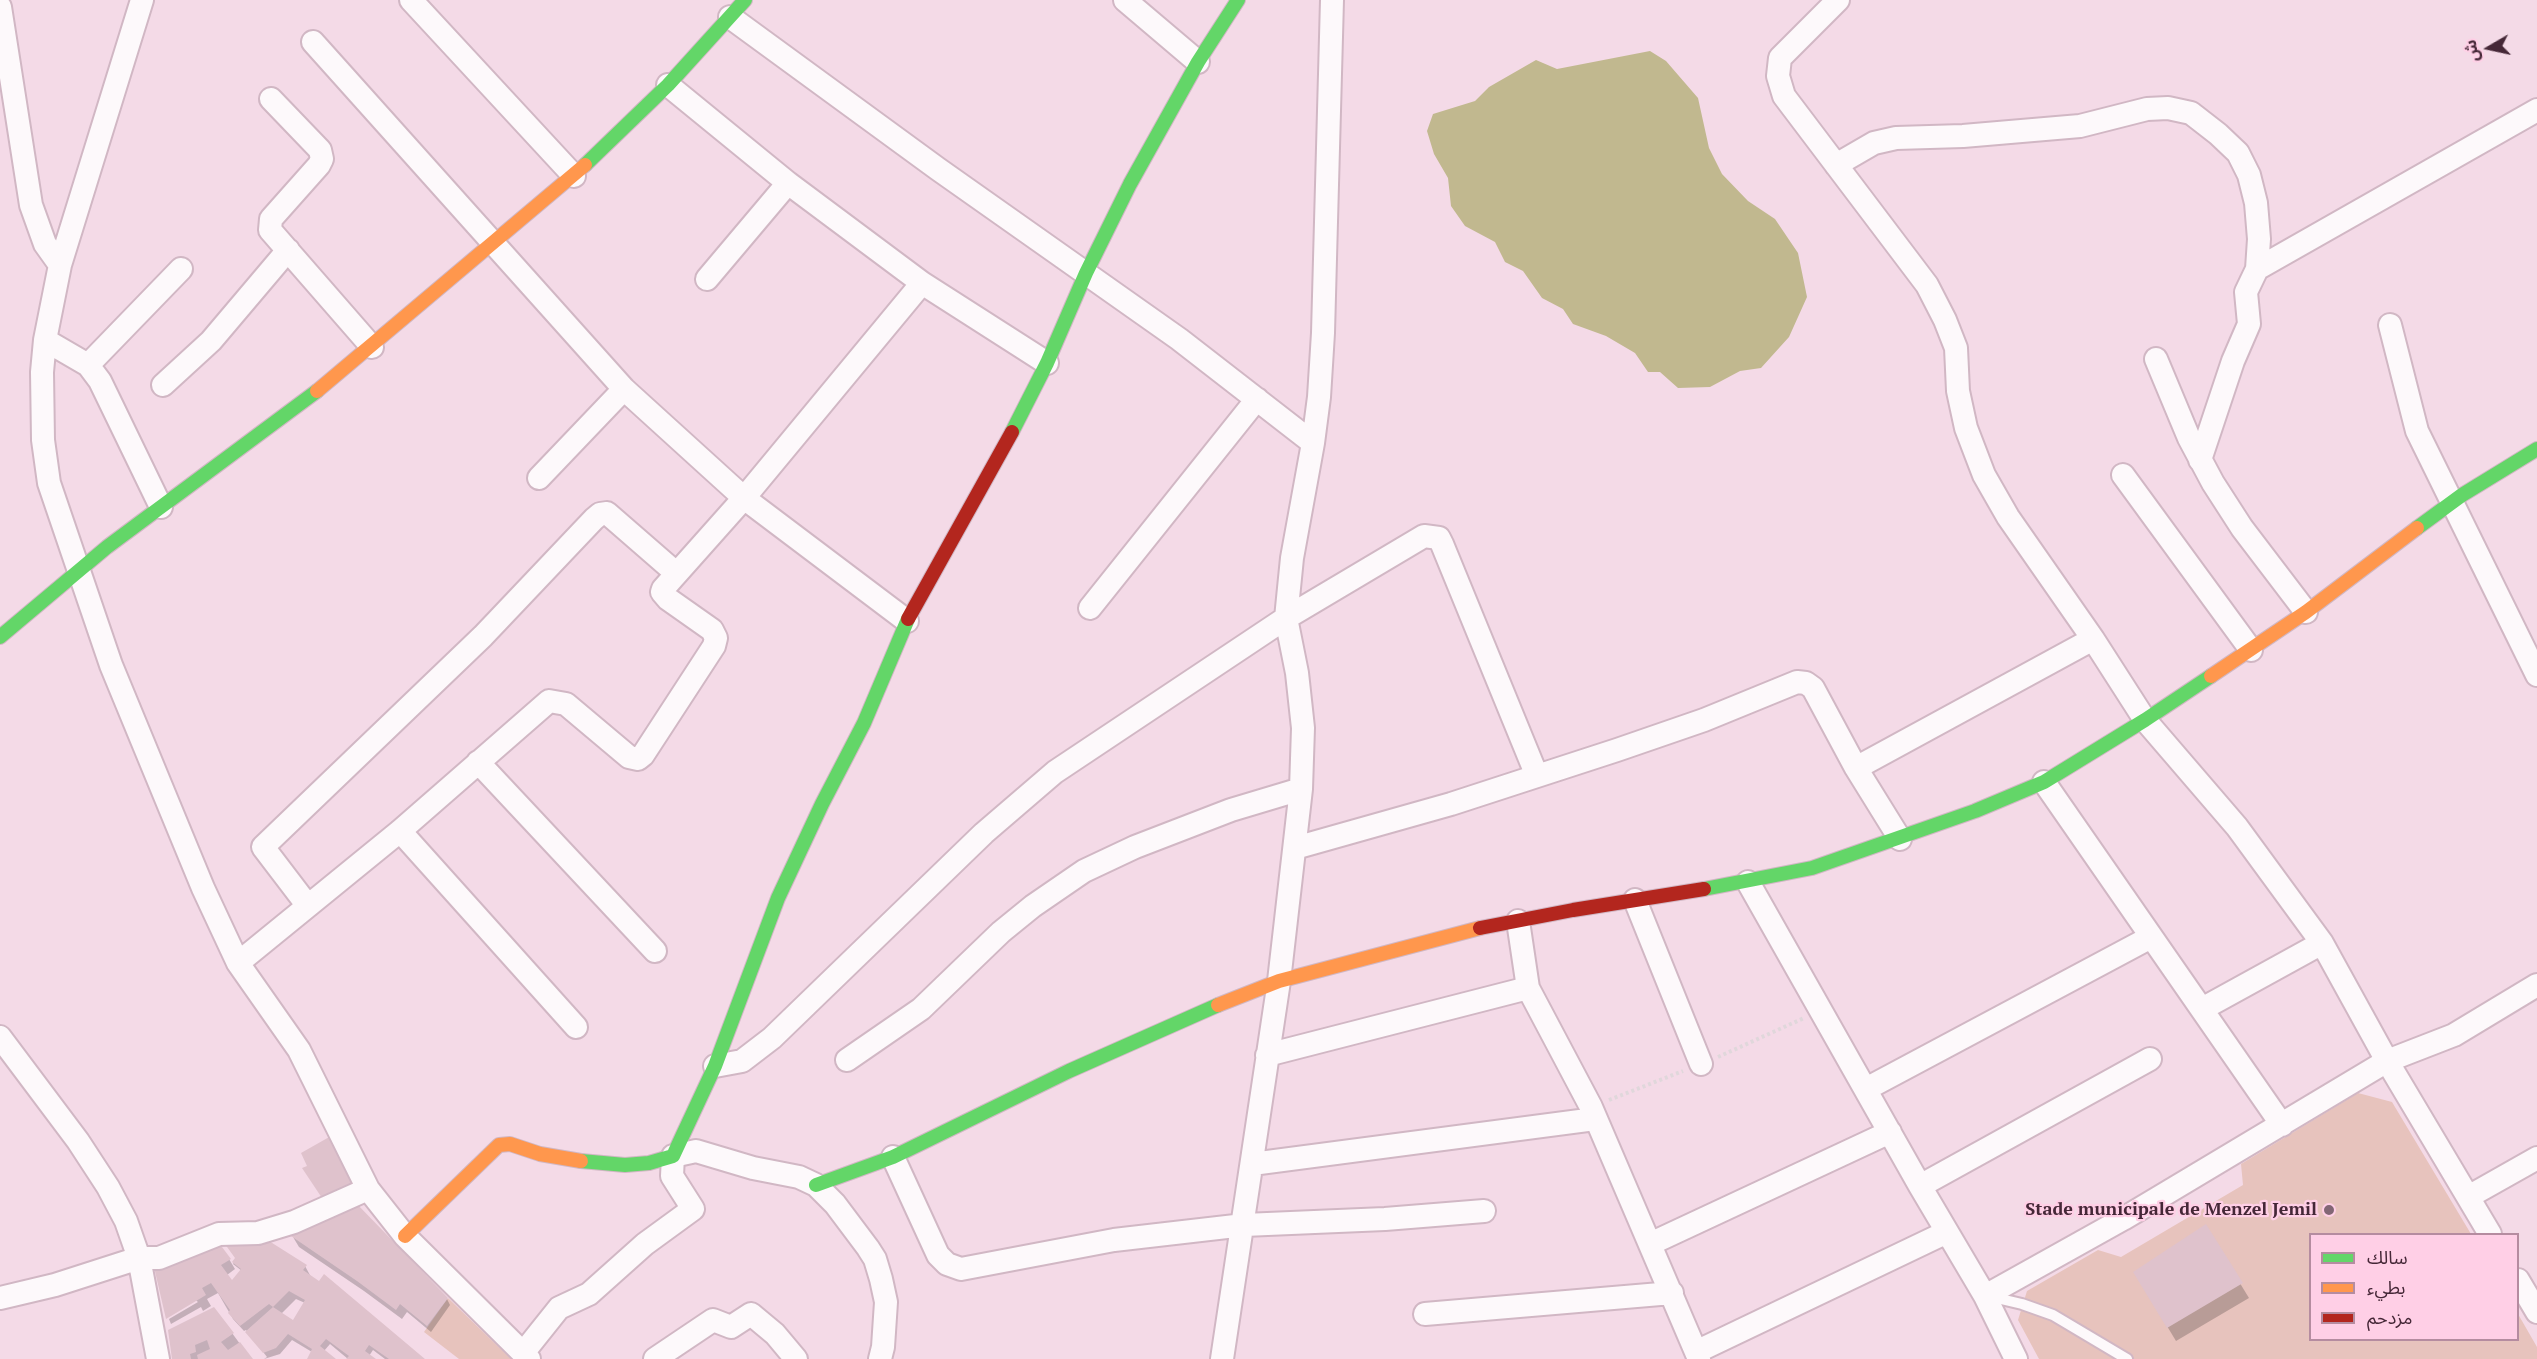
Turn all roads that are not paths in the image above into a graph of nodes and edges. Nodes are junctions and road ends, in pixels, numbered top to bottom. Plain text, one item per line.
1 (142, 0) edge
2 (411, 0) edge
3 (745, 0) edge
4 (1125, 0) edge
5 (1238, 0) edge
6 (1332, 0) edge
7 (1838, 0) edge
8 (0, 7) edge
9 (730, 17) junction
10 (313, 42) dead end
11 (1198, 62) junction
12 (668, 85) junction
13 (271, 99) dead end
14 (2537, 110) edge
15 (1836, 165) junction
16 (574, 176) junction
17 (788, 183) junction
18 (492, 244) junction
19 (288, 250) junction
20 (60, 265) junction
21 (2257, 268) junction
22 (181, 269) dead end
23 (1086, 273) junction
24 (707, 279) dead end
25 (922, 284) junction
26 (2390, 325) dead end
27 (45, 340) junction
28 (372, 347) junction
29 (2156, 360) dead end
30 (1047, 363) junction
31 (88, 365) junction
32 (163, 385) dead end
33 (624, 389) junction
34 (1257, 399) junction
35 (1313, 443) junction
36 (2537, 449) edge
37 (2200, 460) junction
38 (2123, 475) dead end
39 (539, 478) dead end
40 (744, 498) junction
41 (2452, 502) junction
42 (161, 507) junction
43 (79, 571) junction
44 (676, 573) junction
45 (1090, 608) dead end
46 (2306, 612) junction
47 (1286, 618) junction
48 (907, 621) junction
49 (0, 637) edge
50 (2093, 639) junction
51 (2251, 650) junction
52 (2537, 675) edge
53 (2145, 720) junction
54 (478, 762) junction
55 (1856, 768) junction
56 (1537, 776) junction
57 (2044, 782) junction
58 (1300, 789) junction
59 (400, 831) junction
60 (1900, 838) junction
61 (1295, 848) junction
62 (1748, 882) junction
63 (1635, 900) junction
64 (308, 906) junction
65 (1518, 921) junction
66 (2151, 937) junction
67 (2322, 943) junction
68 (655, 951) dead end
69 (238, 963) junction
70 (1279, 981) junction
71 (2537, 986) edge
72 (1527, 988) junction
73 (2202, 1009) junction
74 (576, 1027) dead end
75 (0, 1038) edge
76 (1267, 1055) junction
77 (2150, 1059) dead end
78 (847, 1060) dead end
79 (2387, 1061) junction
80 (1701, 1064) dead end
81 (715, 1066) junction
82 (1866, 1089) junction
83 (1595, 1119) junction
84 (2282, 1125) junction
85 (1890, 1132) junction
86 (673, 1156) junction
87 (893, 1157) junction
88 (2537, 1158) edge
89 (1252, 1164) junction
90 (816, 1185) junction
91 (1920, 1186) junction
92 (368, 1189) junction
93 (2468, 1197) junction
94 (1484, 1210) dead end
95 (1244, 1225) junction
96 (1947, 1232) junction
97 (2489, 1233) edge
98 (405, 1236) junction
99 (1650, 1244) junction
100 (139, 1258) junction
101 (2519, 1283) edge
102 (1672, 1293) junction
103 (1985, 1296) junction
104 (0, 1298) edge
105 (2536, 1307) edge
106 (1425, 1314) dead end
107 (1697, 1355) edge
108 (526, 1356) edge
109 (158, 1359) edge
110 (655, 1359) edge
111 (796, 1359) edge
112 (879, 1359) edge
113 (1222, 1359) edge
114 (2016, 1359) edge
115 (2127, 1359) edge

1 - 20 street
2 - 16 street
3 - 9 street
4 - 11 street
5 - 11 street
6 - 35 street
7 - 15 street
8 - 20 street
9 - 12 street
9 - 23 street
10 - 18 street
11 - 23 street
12 - 16 street
12 - 17 street
13 - 19 street
14 - 21 street
15 - 21 street
15 - 50 street
16 - 18 street
17 - 24 street
17 - 25 street
18 - 28 street
18 - 33 street
19 - 28 street
19 - 32 street
20 - 27 street
21 - 37 street
22 - 31 street
23 - 30 street
23 - 34 street
25 - 30 street
25 - 40 street
26 - 41 street
27 - 31 street
27 - 43 street
28 - 42 street
29 - 37 street
30 - 48 street
31 - 42 street
33 - 39 street
33 - 40 street
34 - 35 street
34 - 45 street
35 - 47 street
36 - 41 street
37 - 46 street
38 - 51 street
40 - 44 street
40 - 48 street
41 - 46 street
41 - 52 street
42 - 43 street
43 - 49 street
43 - 69 street
44 - 54 street
44 - 64 street
46 - 51 street
47 - 56 street
47 - 58 street
47 - 81 street
48 - 81 street
50 - 53 street
50 - 55 street
51 - 53 street
53 - 57 street
53 - 67 street
54 - 59 street
54 - 68 street
55 - 56 street
55 - 60 street
56 - 61 street
57 - 60 street
57 - 66 street
58 - 61 street
58 - 78 street
59 - 64 street
59 - 74 street
60 - 62 street
61 - 70 street
62 - 63 street
62 - 82 street
63 - 65 street
63 - 80 street
64 - 69 street
65 - 70 street
65 - 72 street
66 - 73 street
66 - 82 street
67 - 73 street
67 - 79 street
69 - 92 street
70 - 76 street
70 - 87 street
71 - 79 street
72 - 76 street
72 - 83 street
73 - 84 street
75 - 100 street
76 - 89 street
77 - 91 street
79 - 84 street
79 - 93 street
81 - 86 street
82 - 85 street
83 - 89 street
83 - 99 street
84 - 103 street
85 - 91 street
85 - 99 street
86 - 90 street
86 - 98 street
86 - 108 street
87 - 90 street
87 - 95 street
88 - 93 street
89 - 95 street
90 - 112 street
91 - 96 street
92 - 98 street
92 - 100 street
93 - 97 street
94 - 95 street
95 - 113 street
96 - 103 street
96 - 107 street
98 - 108 street
99 - 102 street
100 - 104 street
100 - 109 street
101 - 105 street
102 - 106 street
102 - 107 street
103 - 114 street
103 - 115 lane
110 - 111 street

